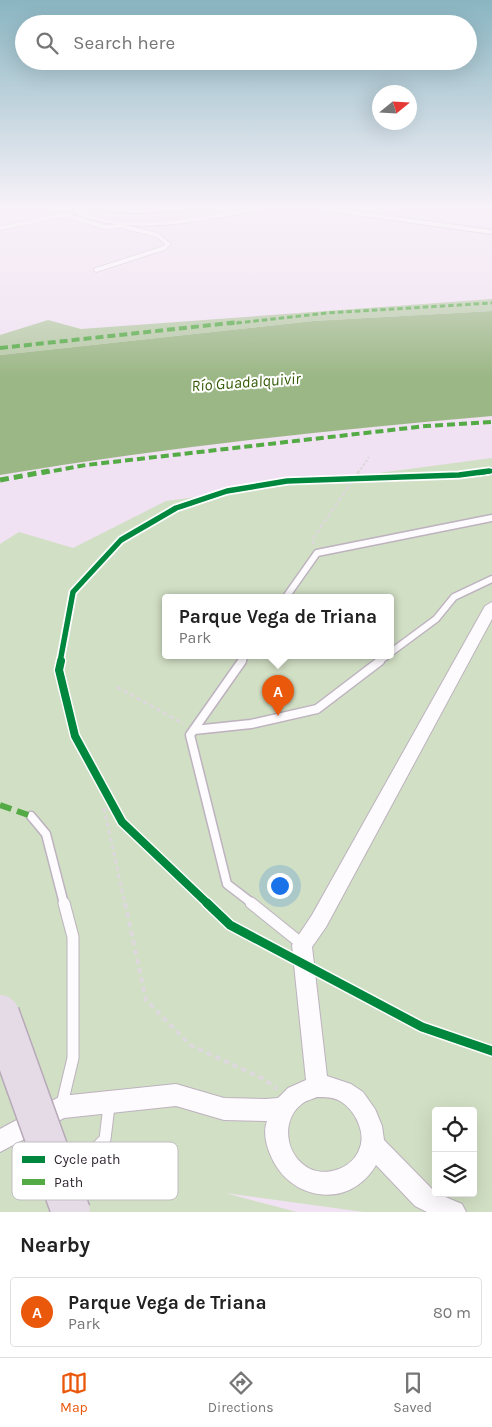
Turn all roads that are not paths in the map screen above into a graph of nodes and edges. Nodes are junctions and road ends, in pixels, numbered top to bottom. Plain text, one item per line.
1 (119, 263) edge
2 (96, 270) dead end
3 (492, 518) edge
4 (492, 579) edge
5 (288, 594) edge
6 (492, 606) edge
7 (394, 650) edge
8 (243, 659) edge
9 (382, 659) edge
10 (194, 730) junction
11 (31, 816) dead end
12 (302, 945) junction
13 (0, 1014) edge
14 (318, 1086) junction
15 (110, 1102) junction
16 (286, 1104) junction
17 (61, 1107) junction
18 (0, 1141) edge
19 (42, 1142) edge
20 (103, 1142) edge
21 (372, 1144) junction
22 (454, 1212) edge

1 - 2 lane
3 - 5 lane
4 - 7 lane
6 - 12 street
8 - 10 lane
9 - 10 lane
10 - 12 lane
11 - 17 lane
12 - 14 street
13 - 19 highway, bridge
14 - 16 street
14 - 21 street
15 - 16 street
15 - 17 street
15 - 20 lane
16 - 21 street
17 - 18 street
21 - 22 street

